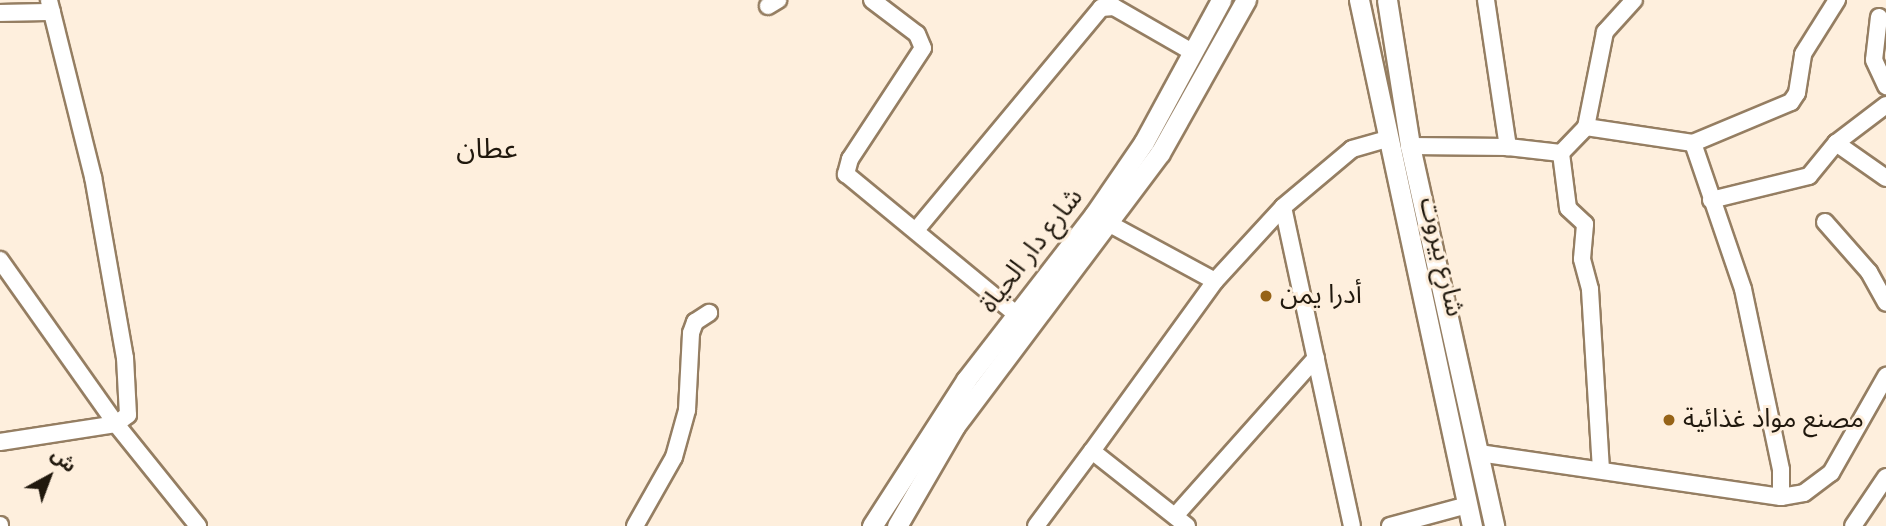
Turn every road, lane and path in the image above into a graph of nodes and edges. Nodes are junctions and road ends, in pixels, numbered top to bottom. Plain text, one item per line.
1 (872, 0) edge
2 (1220, 0) edge
3 (1246, 0) edge
4 (1359, 0) edge
5 (1387, 0) edge
6 (1486, 0) edge
7 (1634, 0) edge
8 (1837, 0) edge
9 (51, 6) edge
10 (0, 13) edge
11 (1879, 17) dead end
12 (1194, 53) junction
13 (1886, 86) edge
14 (1886, 105) edge
15 (1586, 127) junction
16 (1387, 139) junction
17 (1693, 143) junction
18 (1836, 143) junction
19 (1410, 146) junction
20 (1508, 147) junction
21 (1561, 153) junction
22 (1886, 178) edge
23 (1711, 200) junction
24 (1283, 207) junction
25 (1102, 220) junction
26 (1825, 222) dead end
27 (917, 229) junction
28 (0, 260) edge
29 (1215, 281) junction
30 (1886, 303) edge
31 (709, 313) dead end
32 (1016, 314) junction
33 (1316, 358) junction
34 (1886, 376) edge
35 (116, 424) junction
36 (1464, 434) junction
37 (0, 442) edge
38 (1093, 451) junction
39 (1479, 453) junction
40 (1601, 470) junction
41 (1886, 477) edge
42 (1781, 497) junction
43 (1468, 505) junction
44 (1181, 521) edge
45 (198, 526) edge
46 (635, 526) edge
47 (872, 526) edge
48 (897, 526) edge
49 (1036, 526) edge
50 (1352, 526) edge
51 (1390, 526) edge
52 (1472, 526) edge
53 (1494, 526) edge
54 (1853, 526) edge

1 - 27 street
2 - 12 main road, شارع دار الحياة
3 - 25 main road, شارع دار الحياة
4 - 16 main road, شارع بيروت
5 - 19 main road, شارع بيروت
6 - 20 street
7 - 15 street
8 - 17 street
9 - 10 street
9 - 35 street
11 - 13 street
12 - 25 main road, شارع دار الحياة
12 - 27 street
14 - 18 street
15 - 17 street
15 - 21 street
16 - 24 street
16 - 36 main road, شارع بيروت
17 - 23 street
18 - 22 street
18 - 23 street
19 - 20 street
19 - 36 main road, شارع بيروت
20 - 21 street
21 - 40 street
23 - 42 street
24 - 29 street
24 - 33 street
25 - 29 street
25 - 32 main road, شارع دار الحياة
25 - 48 main road, شارع دار الحياة
26 - 30 street
27 - 32 street
28 - 35 street
29 - 38 street
31 - 46 street
32 - 47 main road, شارع دار الحياة
33 - 44 street
33 - 50 street
34 - 42 street
35 - 37 street
35 - 45 street
36 - 39 main road, شارع بيروت
36 - 43 main road, شارع بيروت
38 - 44 street
38 - 49 street
39 - 40 street
39 - 53 main road, شارع بيروت
40 - 42 street
41 - 54 street
43 - 51 street
43 - 52 main road, شارع بيروت

